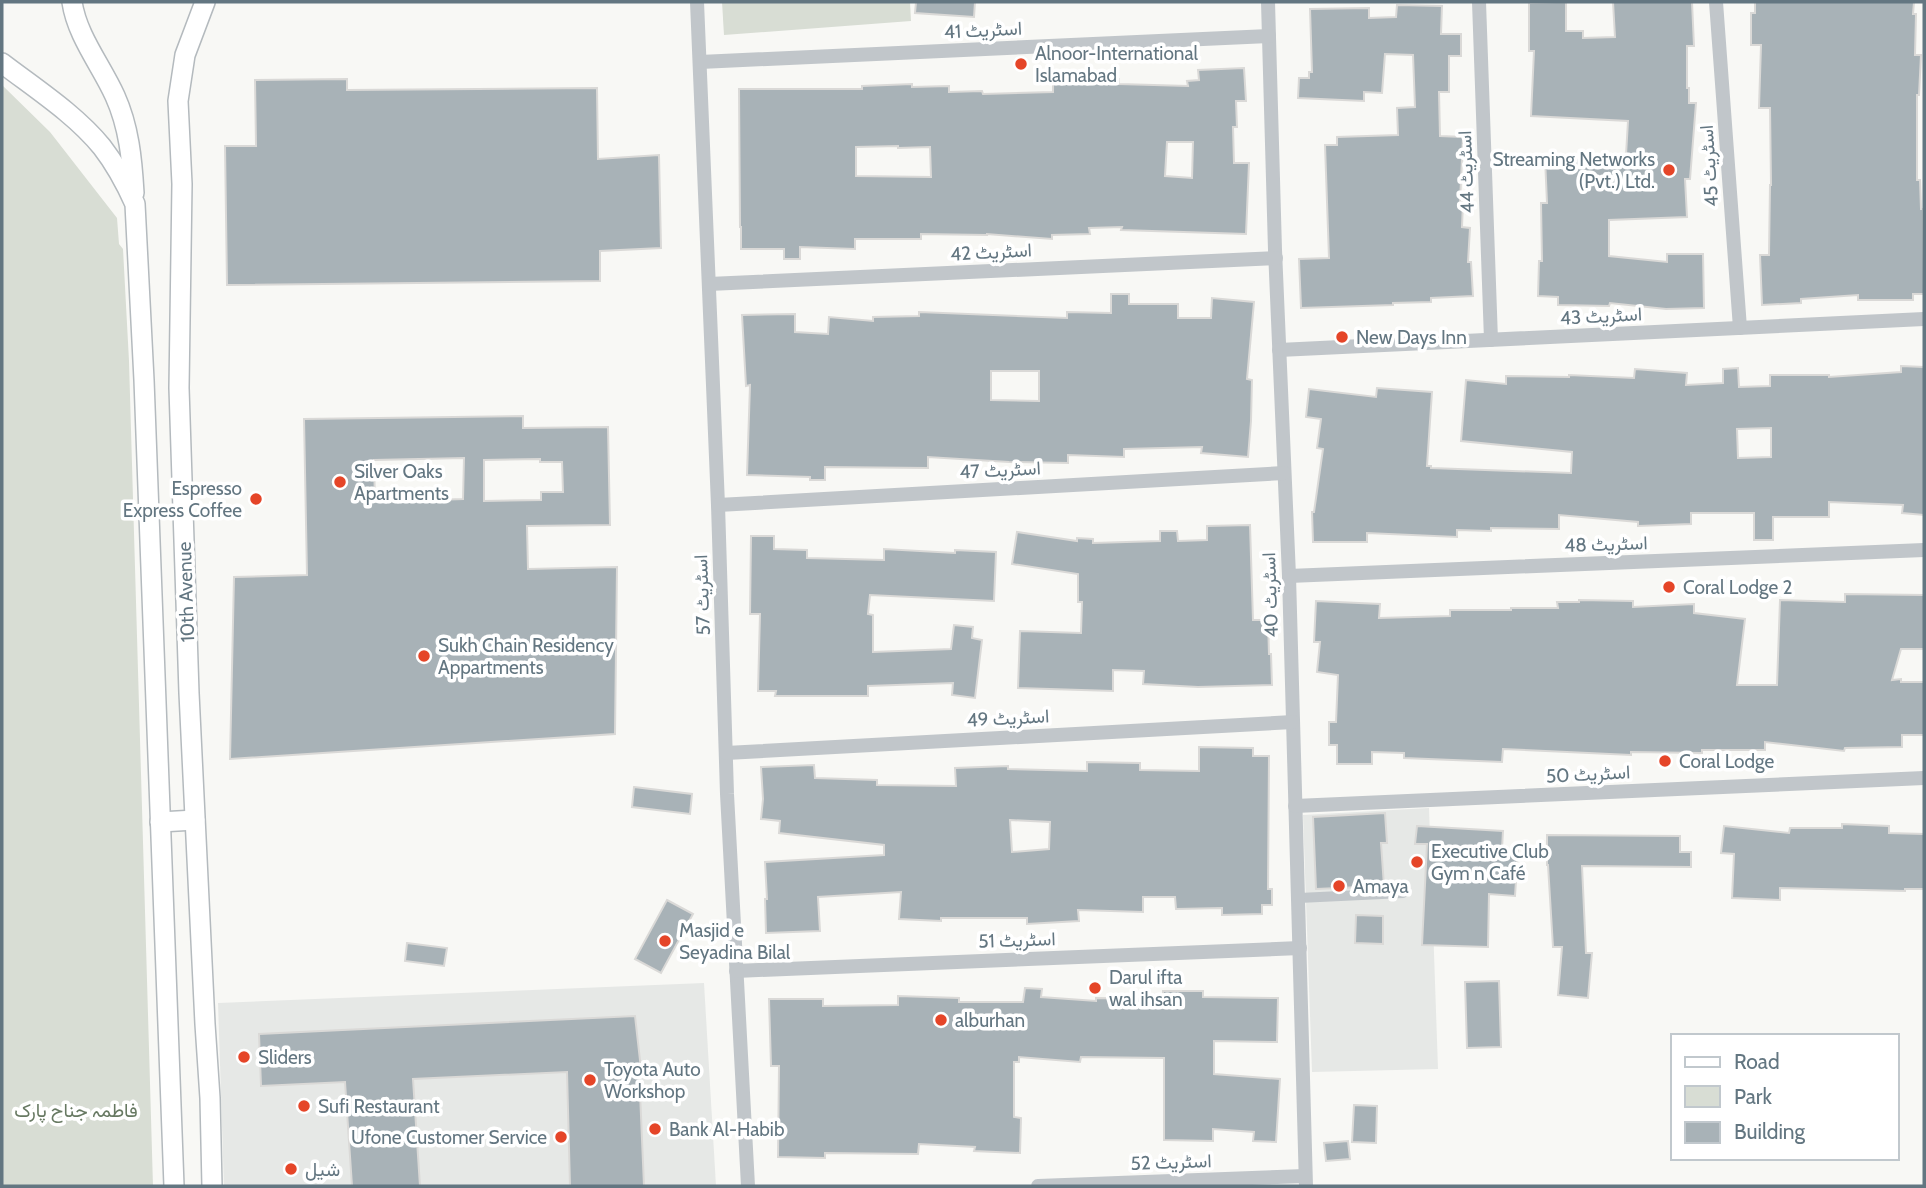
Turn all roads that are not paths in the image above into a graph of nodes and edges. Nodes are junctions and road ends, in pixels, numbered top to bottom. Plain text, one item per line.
1 (72, 2) edge
2 (188, 2) edge
3 (205, 2) edge
4 (697, 2) edge
5 (1268, 2) edge
6 (1479, 2) edge
7 (1716, 2) edge
8 (1269, 36) junction
9 (185, 55) junction
10 (700, 62) junction
11 (2, 63) edge
12 (135, 204) junction
13 (1276, 258) junction
14 (709, 284) junction
15 (1924, 319) edge
16 (1740, 328) junction
17 (1491, 340) junction
18 (1279, 350) junction
19 (1284, 473) junction
20 (719, 505) junction
21 (1924, 550) edge
22 (1289, 576) junction
23 (1293, 722) junction
24 (726, 753) junction
25 (1924, 778) edge
26 (1296, 806) junction
27 (195, 820) junction
28 (160, 822) junction
29 (1403, 893) dead end
30 (1299, 898) junction
31 (1300, 948) junction
32 (736, 971) junction
33 (1306, 1181) edge
34 (174, 1186) edge
35 (212, 1186) edge
36 (748, 1186) edge
37 (1038, 1186) edge

1 - 12 main road
2 - 9 main road
3 - 9 main road, 10th Avenue
4 - 10 street, اسٹریٹ 57
5 - 8 street, اسٹریٹ 40
6 - 17 street, اسٹریٹ 44
7 - 16 street, اسٹریٹ 45
8 - 10 street, اسٹریٹ 41
8 - 13 street, اسٹریٹ 40
9 - 27 main road, 10th Avenue
10 - 14 street, اسٹریٹ 57
11 - 12 main road, 10th Avenue
12 - 28 main road, 10th Avenue
13 - 14 street, اسٹریٹ 42
13 - 18 street, اسٹریٹ 40
14 - 20 street, اسٹریٹ 57
15 - 16 street, اسٹریٹ 43
16 - 17 street, اسٹریٹ 43
17 - 18 street, اسٹریٹ 43
18 - 19 street, اسٹریٹ 40
19 - 20 street, اسٹریٹ 47
19 - 22 street, اسٹریٹ 40
20 - 24 street, اسٹریٹ 57
21 - 22 street, اسٹریٹ 48
22 - 23 street, اسٹریٹ 40
23 - 24 street, اسٹریٹ 49
23 - 26 street, اسٹریٹ 40
24 - 32 street, اسٹریٹ 57
25 - 26 street, اسٹریٹ 50
26 - 30 street, اسٹریٹ 40
27 - 28 main road
27 - 35 main road, 10th Avenue
28 - 34 main road, 10th Avenue
29 - 30 street
30 - 31 street, اسٹریٹ 40
31 - 32 street, اسٹریٹ 51
31 - 33 street, اسٹریٹ 40
32 - 36 street, اسٹریٹ 57
33 - 37 street, اسٹریٹ 52

